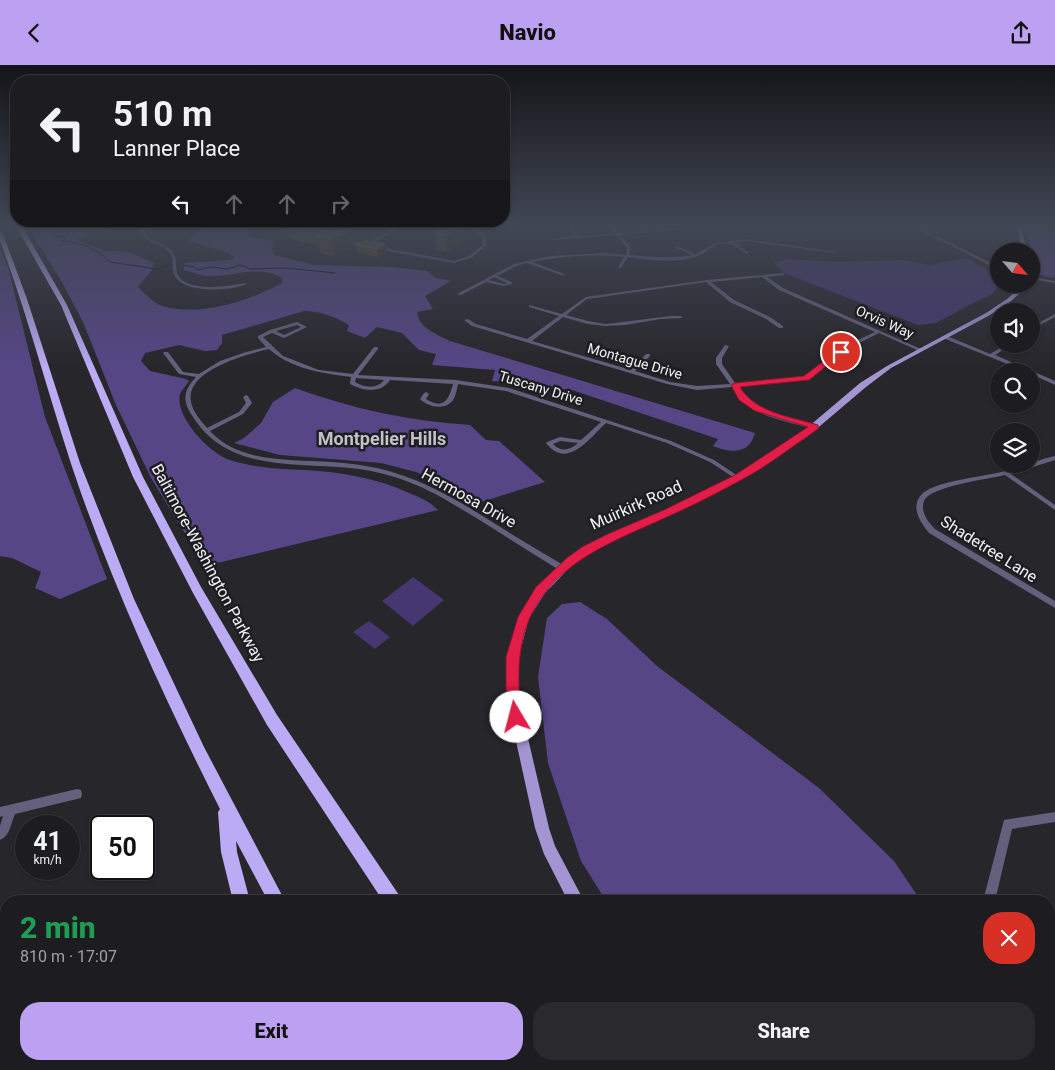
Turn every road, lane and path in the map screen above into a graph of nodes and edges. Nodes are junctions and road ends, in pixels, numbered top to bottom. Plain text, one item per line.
1 (15, 273) edge
2 (46, 273) edge
3 (177, 273) edge
4 (501, 273) edge
5 (557, 273) edge
6 (783, 273) dead end
7 (563, 275) dead end
8 (762, 275) junction
9 (494, 276) junction
10 (486, 280) junction
11 (1040, 280) edge
12 (707, 281) junction
13 (1055, 283) edge
14 (245, 284) dead end
15 (1017, 293) edge
16 (459, 294) dead end
17 (531, 306) dead end
18 (562, 315) junction
19 (1055, 315) edge
20 (680, 317) dead end
21 (466, 320) dead end
22 (1040, 324) edge
23 (781, 327) dead end
24 (272, 331) junction
25 (878, 332) junction
26 (945, 337) junction
27 (528, 341) junction
28 (727, 346) dead end
29 (270, 347) junction
30 (376, 347) dead end
31 (919, 349) junction
32 (166, 353) dead end
33 (995, 353) edge
34 (648, 355) dead end
35 (990, 356) junction
36 (1008, 363) edge
37 (632, 372) junction
38 (200, 376) junction
39 (354, 376) junction
40 (1040, 376) edge
41 (388, 378) junction
42 (456, 382) junction
43 (1055, 383) edge
44 (735, 385) junction
45 (426, 394) dead end
46 (246, 397) dead end
47 (605, 421) junction
48 (815, 427) junction
49 (206, 431) junction
50 (582, 442) dead end
51 (1055, 458) edge
52 (1040, 463) edge
53 (1006, 473) joint
54 (738, 478) junction
55 (1055, 508) edge
56 (562, 569) junction
57 (1055, 605) edge
58 (77, 794) dead end
59 (226, 807) junction
60 (11, 809) junction
61 (0, 812) edge
62 (1055, 817) edge
63 (0, 835) edge
64 (240, 895) edge
65 (274, 895) edge
66 (390, 895) edge
67 (573, 895) edge
68 (990, 895) edge

1 - 59 highway
2 - 66 highway, Baltimore-Washington Parkway
3 - 14 street
4 - 9 street
5 - 7 street
6 - 8 street
8 - 12 street
8 - 25 street, Orvis Way
9 - 10 street
9 - 10 street
10 - 16 street
11 - 13 street
12 - 18 street
12 - 23 street
15 - 26 main road, Muirkirk Road
17 - 18 street
18 - 20 street
18 - 27 street
19 - 22 street
21 - 27 street, Montague Drive
24 - 24 street
24 - 29 street
25 - 31 street, Orvis Way
25 - 44 street, Montague Drive
26 - 31 main road, Muirkirk Road
26 - 35 street
27 - 37 street, Montague Drive
28 - 44 street
29 - 38 street, Hermosa Drive
29 - 39 street, Tuscany Drive
30 - 39 street
31 - 48 main road, Muirkirk Road
32 - 38 street
33 - 35 street
34 - 37 street
35 - 36 street
37 - 44 street, Montague Drive
38 - 49 street, Hermosa Drive
39 - 41 street, Tuscany Drive
39 - 41 street
40 - 43 street
41 - 42 street, Tuscany Drive
42 - 45 street
42 - 47 street, Tuscany Drive
44 - 48 street
46 - 49 street
47 - 50 street
47 - 54 street, Tuscany Drive
48 - 54 main road, Muirkirk Road
49 - 56 street, Hermosa Drive
51 - 52 street, Shadetree Lane
53 - 55 street
53 - 57 street, Shadetree Lane
54 - 56 main road, Muirkirk Road
56 - 67 main road, Muirkirk Road
58 - 60 street
59 - 64 highway
59 - 65 highway
60 - 61 street
60 - 63 street
62 - 68 street

